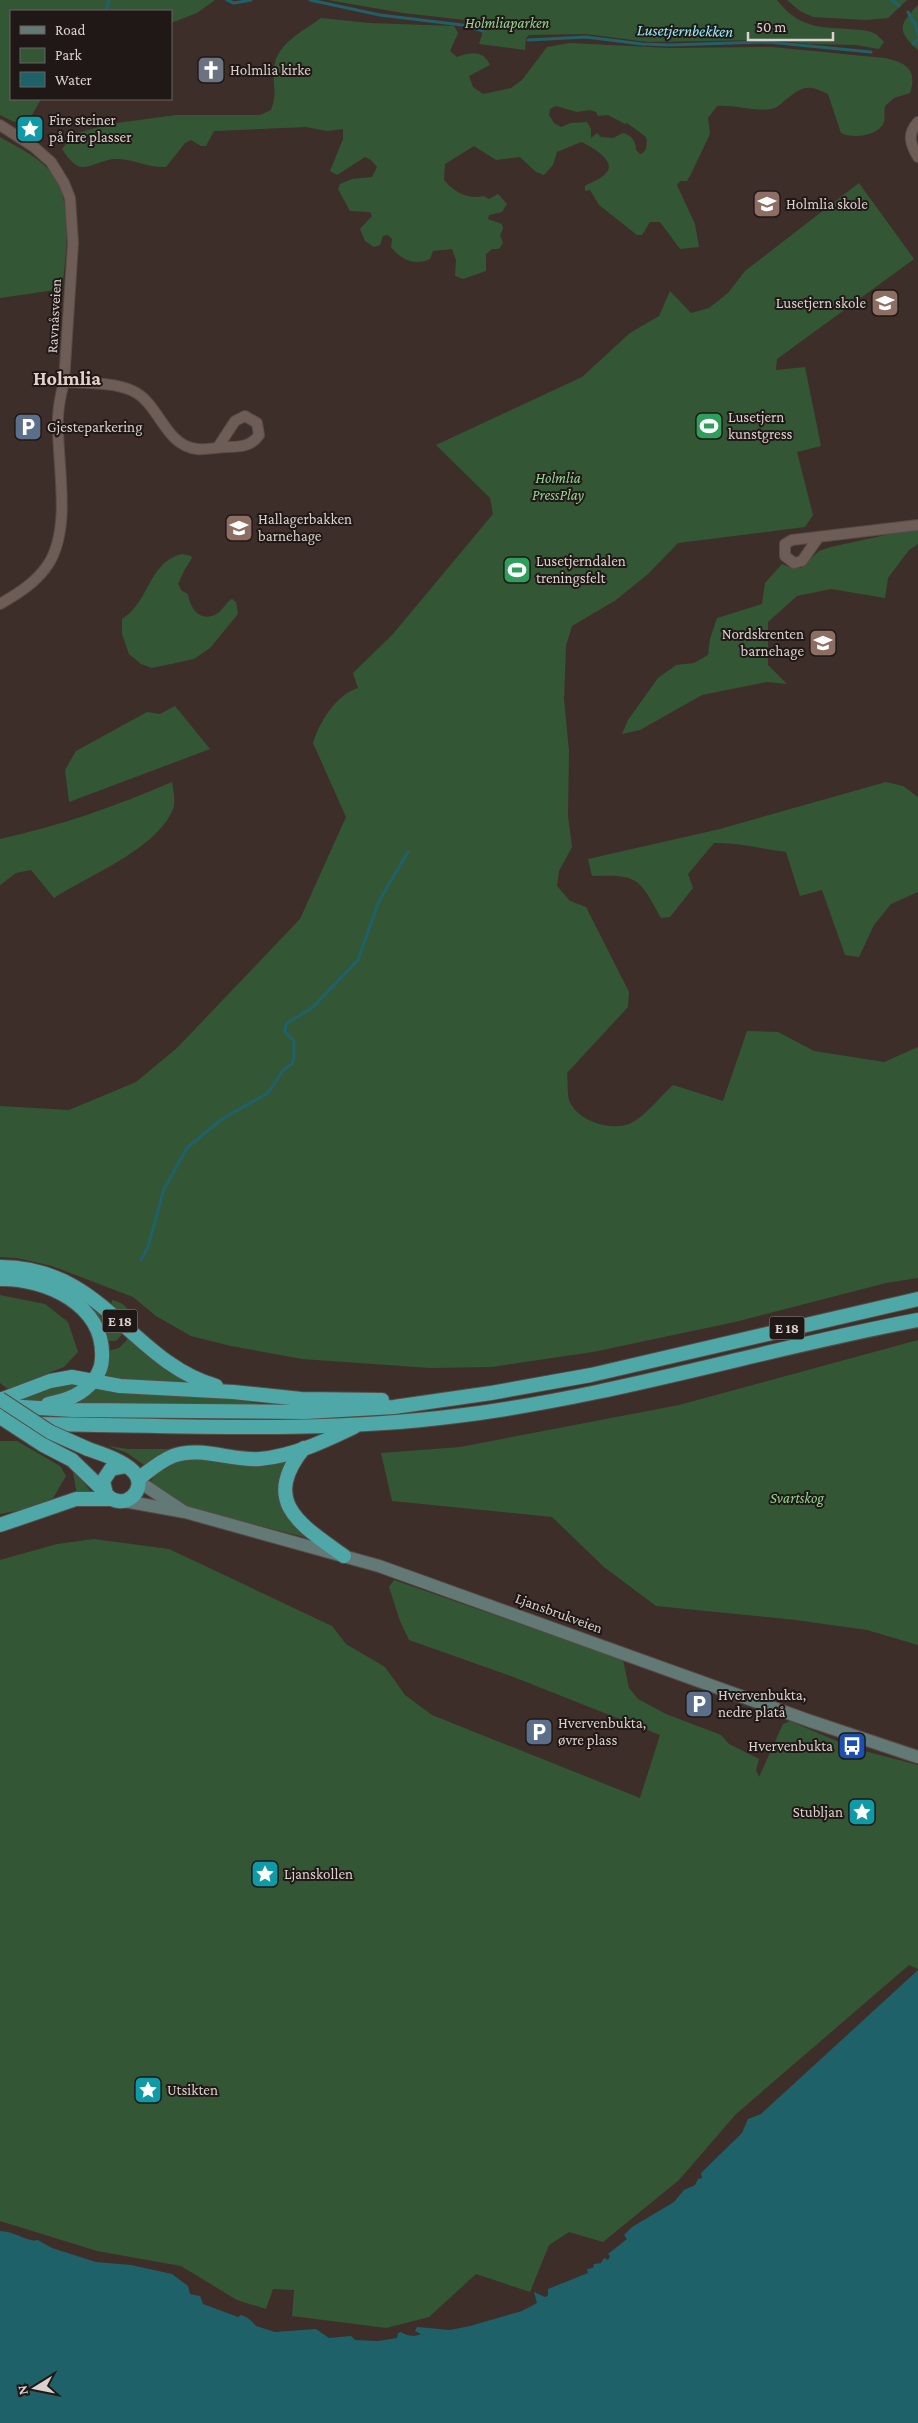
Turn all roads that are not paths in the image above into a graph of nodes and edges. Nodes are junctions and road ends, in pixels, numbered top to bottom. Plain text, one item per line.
1 (918, 122) edge
2 (0, 124) edge
3 (918, 157) edge
4 (64, 382) junction
5 (218, 447) dead end
6 (918, 525) edge
7 (818, 538) dead end
8 (0, 604) edge
9 (0, 1266) edge
10 (0, 1278) edge
11 (918, 1299) edge
12 (918, 1320) edge
13 (93, 1381) junction
14 (233, 1392) junction
15 (0, 1400) edge
16 (425, 1401) junction
17 (0, 1406) edge
18 (40, 1406) junction
19 (0, 1417) edge
20 (0, 1424) edge
21 (360, 1424) junction
22 (304, 1448) junction
23 (126, 1466) junction
24 (138, 1480) junction
25 (113, 1497) junction
26 (185, 1512) junction
27 (0, 1525) edge
28 (344, 1556) junction
29 (918, 1757) edge

1 - 3 street
2 - 4 street, Ravnåsveien
4 - 5 street
4 - 8 street, Ravnåsveien
6 - 7 street
9 - 14 highway, E 18
10 - 13 highway, E 18
11 - 16 highway, E 18
12 - 21 highway, E 18
13 - 14 highway, E 18
13 - 15 highway, E 18
13 - 18 highway, E 18
14 - 16 highway, E 18
15 - 23 highway, E 18, bridge
16 - 18 highway, E 18
17 - 18 highway, E 18
19 - 25 highway, bridge
20 - 21 highway, E 18
21 - 22 highway, E 18
22 - 24 highway, E 18
22 - 28 highway
23 - 24 highway, E 18
23 - 25 highway
24 - 25 highway, E 18
24 - 26 main road, Ljansbrukveien
25 - 26 main road, Ljansbrukveien
25 - 27 highway
26 - 28 main road, Ljansbrukveien
28 - 29 main road, Ljansbrukveien

